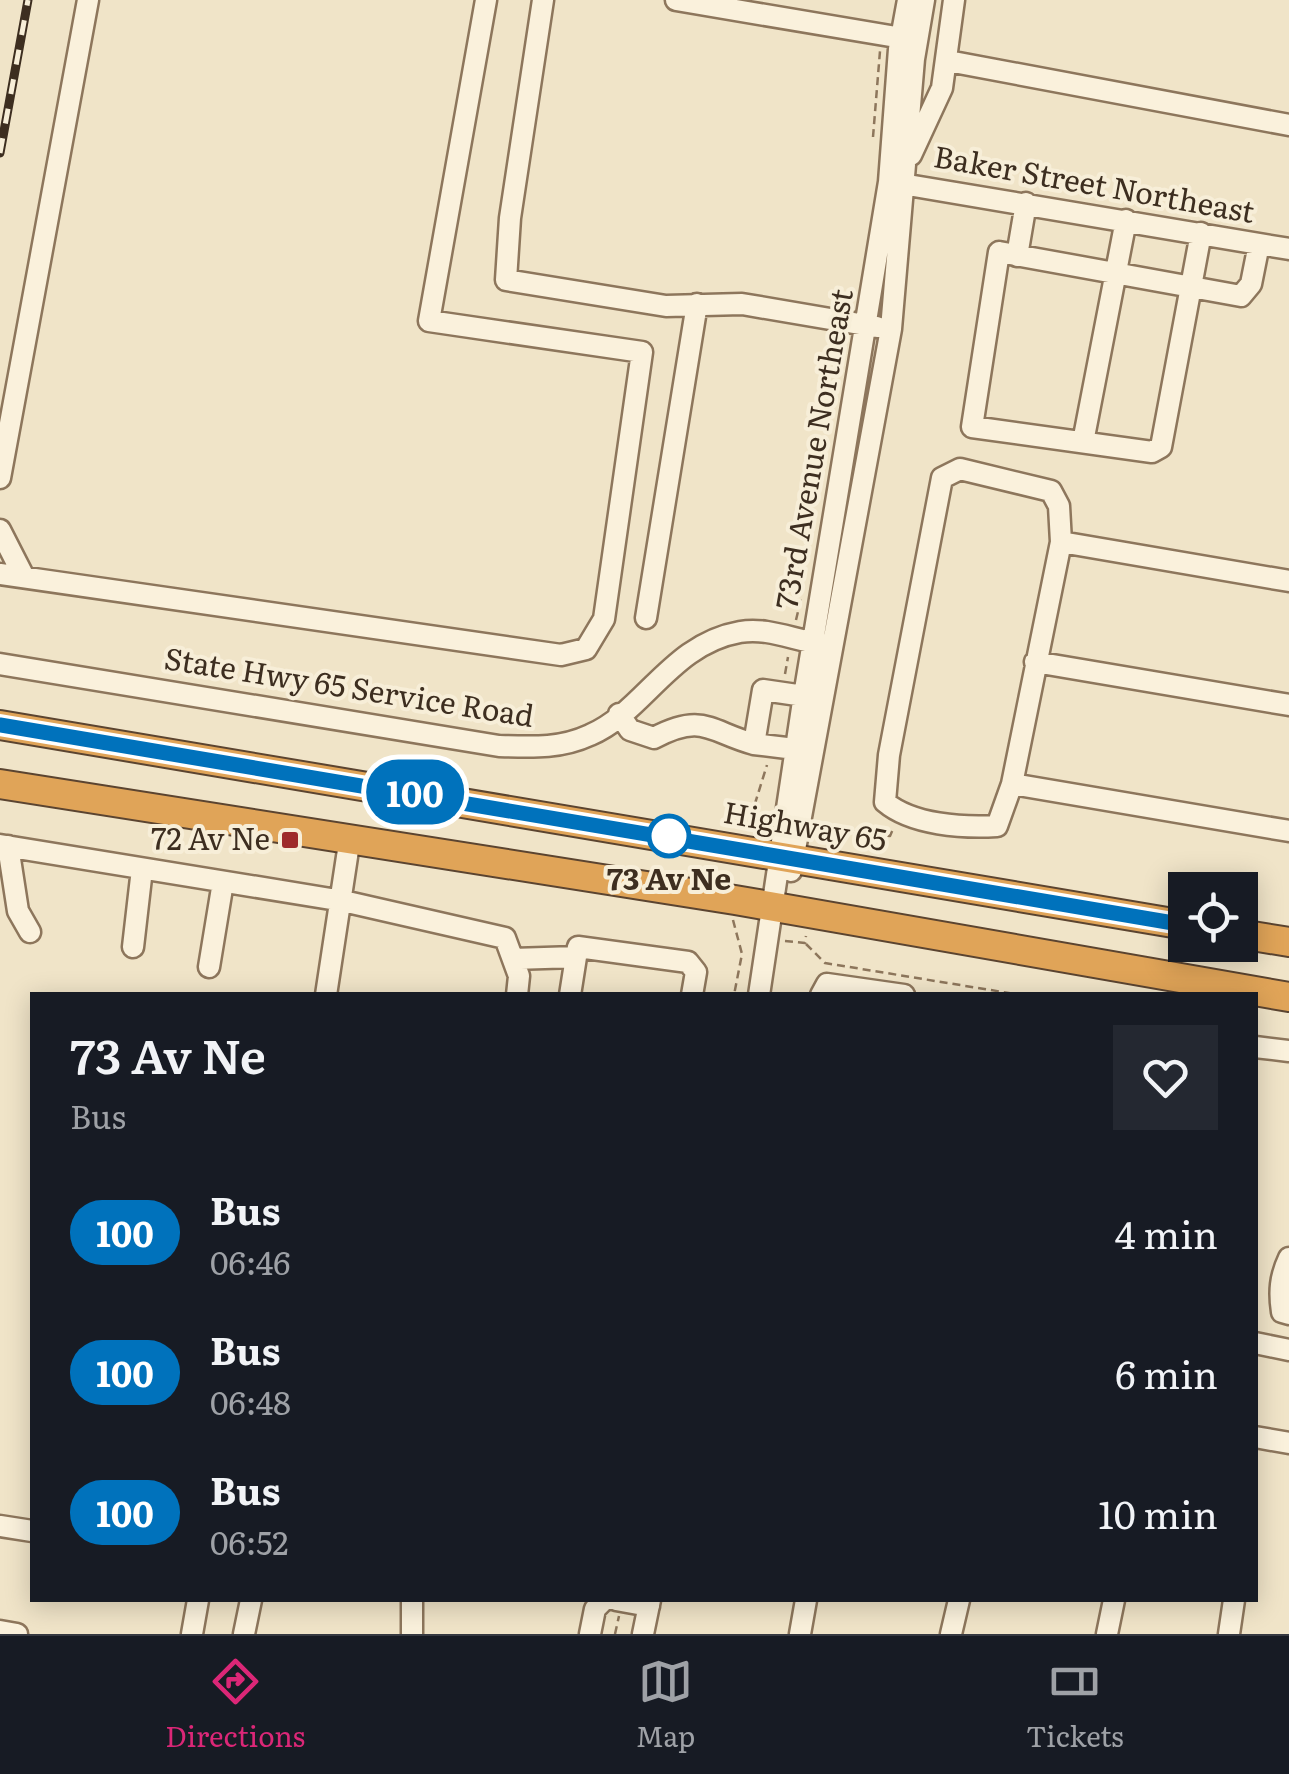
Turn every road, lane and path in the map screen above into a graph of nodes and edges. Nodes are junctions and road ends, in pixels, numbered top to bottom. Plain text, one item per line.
1 (88, 0) edge
2 (486, 0) edge
3 (543, 0) edge
4 (676, 0) edge
5 (908, 0) edge
6 (924, 0) edge
7 (954, 0) edge
8 (900, 38) junction
9 (948, 61) junction
10 (1289, 125) edge
11 (873, 144) dead end
12 (908, 161) junction
13 (897, 183) junction
14 (1026, 202) junction
15 (1126, 220) junction
16 (1201, 234) junction
17 (1259, 244) junction
18 (1289, 249) edge
19 (1017, 256) junction
20 (1116, 272) junction
21 (1192, 285) junction
22 (697, 304) junction
23 (867, 325) junction
24 (891, 329) junction
25 (1082, 442) junction
26 (0, 478) edge
27 (0, 530) edge
28 (1060, 542) junction
29 (0, 574) edge
30 (24, 578) junction
31 (1289, 581) edge
32 (802, 596) dead end
33 (646, 618) dead end
34 (812, 641) junction
35 (1035, 662) junction
36 (0, 664) edge
37 (782, 692) junction
38 (804, 696) junction
39 (1289, 705) edge
40 (619, 714) junction
41 (0, 725) edge
42 (763, 744) junction
43 (795, 749) junction
44 (0, 784) edge
45 (1012, 784) junction
46 (900, 814) junction
47 (1289, 831) edge
48 (823, 833) dead end
49 (350, 838) junction
50 (4, 846) edge
51 (743, 849) junction
52 (788, 856) junction
53 (142, 869) junction
54 (224, 882) junction
55 (735, 900) junction
56 (343, 902) junction
57 (775, 908) junction
58 (1168, 922) edge
59 (30, 932) dead end
60 (1258, 937) edge
61 (1289, 942) edge
62 (805, 943) dead end
63 (133, 947) dead end
64 (576, 957) junction
65 (512, 959) junction
66 (209, 967) dead end
67 (327, 992) edge
68 (517, 992) edge
69 (570, 992) edge
70 (693, 992) edge
71 (735, 992) edge
72 (760, 992) edge
73 (823, 992) edge
74 (883, 992) edge
75 (1002, 992) edge
76 (1289, 997) edge
77 (1258, 1047) edge
78 (1289, 1051) edge
79 (1289, 1258) edge
80 (1289, 1314) edge
81 (1258, 1344) edge
82 (1289, 1350) edge
83 (1258, 1438) edge
84 (1289, 1443) edge
85 (0, 1526) edge
86 (30, 1531) edge
87 (198, 1602) edge
88 (250, 1602) edge
89 (412, 1602) edge
90 (602, 1602) edge
91 (806, 1602) edge
92 (958, 1602) edge
93 (1114, 1602) edge
94 (1234, 1602) edge
95 (649, 1603) edge
96 (0, 1631) edge
97 (17, 1634) edge
98 (192, 1634) edge
99 (244, 1634) edge
100 (412, 1634) edge
101 (590, 1634) edge
102 (643, 1634) edge
103 (800, 1634) edge
104 (950, 1634) edge
105 (1107, 1634) edge
106 (1228, 1634) edge

1 - 26 street
2 - 30 street
3 - 22 street
4 - 8 street
5 - 8 street, 73rd Avenue Northeast
6 - 8 street, 73rd Avenue Northeast
7 - 9 street, 73rd Avenue Northeast
8 - 11 path
8 - 12 street, 73rd Avenue Northeast
8 - 13 street, 73rd Avenue Northeast
9 - 10 street
9 - 12 street, 73rd Avenue Northeast
12 - 13 street, 73rd Avenue Northeast
13 - 14 street, Baker Street Northeast
13 - 23 street, 73rd Avenue Northeast
13 - 24 street, 73rd Avenue Northeast
14 - 15 street, Baker Street Northeast
14 - 19 street
15 - 16 street, Baker Street Northeast
15 - 20 street
16 - 17 street, Baker Street Northeast
16 - 21 street
17 - 18 street, Baker Street Northeast
17 - 21 street
19 - 20 street
19 - 25 street
20 - 21 street
20 - 25 street
21 - 25 street
22 - 23 street
22 - 33 street
23 - 24 street
23 - 34 street, 73rd Avenue Northeast
24 - 34 street, 73rd Avenue Northeast
27 - 30 street
28 - 31 street
28 - 35 street
28 - 46 street
29 - 30 street
32 - 34 path
34 - 37 path
34 - 38 street, 73rd Avenue Northeast
34 - 40 street, State Hwy 65 Service Road
34 - 52 street, 73rd Avenue Northeast
35 - 39 street
35 - 45 street
36 - 40 street, State Hwy 65 Service Road
37 - 38 street
37 - 42 street
38 - 43 street, 73rd Avenue Northeast
40 - 42 street
41 - 51 highway, Highway 65
42 - 43 street
42 - 51 path
43 - 52 street, 73rd Avenue Northeast
44 - 49 highway
45 - 46 street
45 - 47 street
46 - 48 path
49 - 55 highway
49 - 56 street
50 - 53 street
50 - 59 street
51 - 52 highway, Highway 65
52 - 57 street, 73rd Avenue Northeast
52 - 58 highway, Highway 65
53 - 54 street
53 - 63 street
54 - 56 street
54 - 66 street
55 - 57 highway
55 - 71 path
56 - 65 street
56 - 67 street
57 - 72 street, 73rd Avenue Northeast
57 - 76 highway
60 - 61 highway
62 - 75 path
64 - 65 street
64 - 69 street
64 - 70 street
65 - 68 street
73 - 74 street
77 - 78 street
79 - 80 street
81 - 82 street
83 - 84 street
85 - 86 street
87 - 98 street
88 - 99 street
89 - 100 street
90 - 101 street
91 - 103 street
92 - 104 street
93 - 105 street
94 - 106 street
95 - 102 street
96 - 97 street

